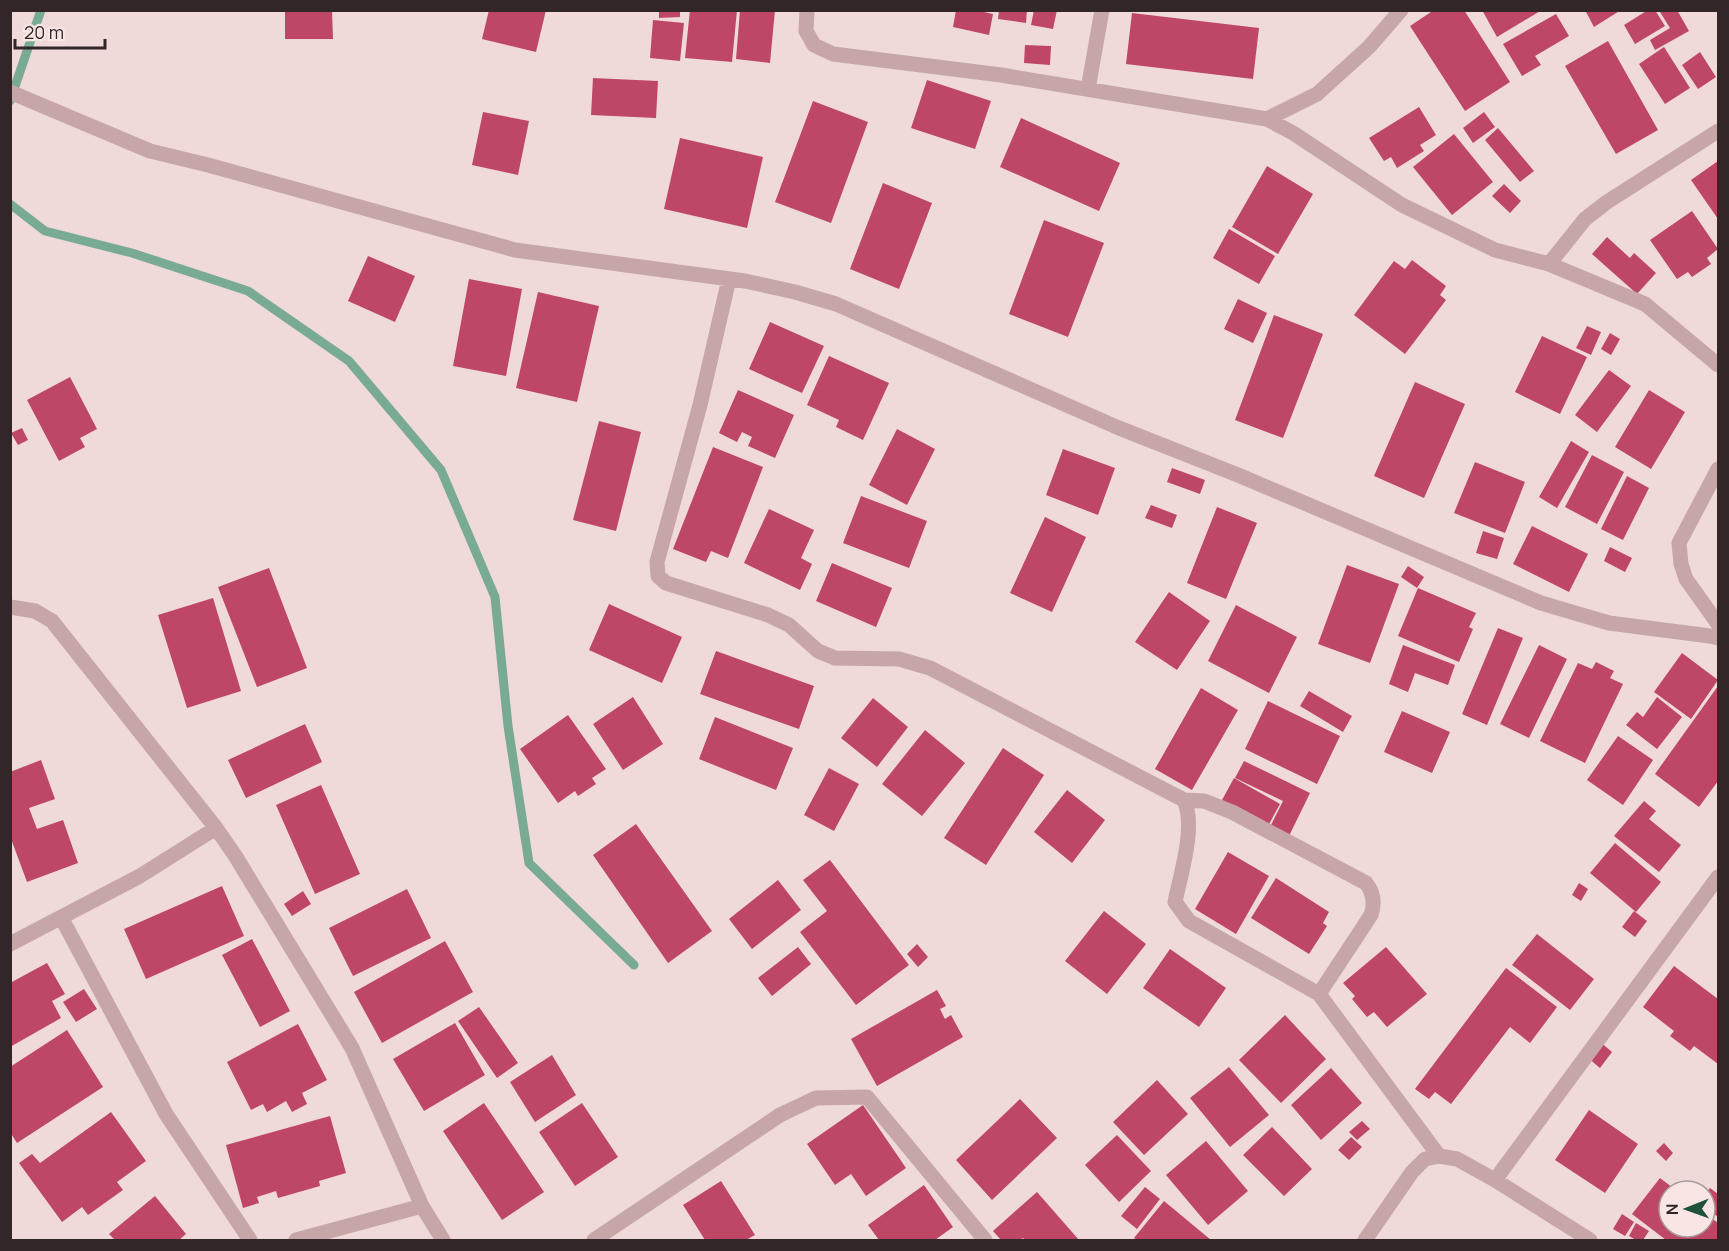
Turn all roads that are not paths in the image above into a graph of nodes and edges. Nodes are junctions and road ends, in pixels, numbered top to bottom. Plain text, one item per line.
1 (807, 10) edge
2 (1102, 10) edge
3 (1401, 10) edge
4 (1088, 89) junction
5 (10, 92) edge
6 (1267, 119) junction
7 (1719, 131) edge
8 (1549, 264) junction
9 (729, 279) junction
10 (1719, 365) edge
11 (1719, 469) edge
12 (10, 607) edge
13 (1719, 624) edge
14 (1719, 638) edge
15 (1184, 800) junction
16 (216, 828) junction
17 (1719, 877) edge
18 (62, 917) junction
19 (10, 944) edge
20 (1319, 994) junction
21 (1439, 1156) junction
22 (1496, 1180) junction
23 (422, 1206) junction
24 (250, 1240) edge
25 (296, 1240) edge
26 (443, 1240) edge
27 (594, 1240) edge
28 (985, 1240) edge
29 (1365, 1240) edge
30 (1590, 1240) edge

1 - 4 street
2 - 4 street
3 - 6 street
4 - 6 street
5 - 9 street
6 - 8 street
7 - 8 street
8 - 10 street
9 - 14 street
9 - 15 street
11 - 13 street
12 - 16 street
15 - 20 street
15 - 20 street
16 - 18 street
16 - 23 street
17 - 22 street
18 - 19 street
18 - 24 street
20 - 21 street
21 - 22 street
21 - 29 street
22 - 30 street
23 - 25 street
23 - 26 street
27 - 28 street

